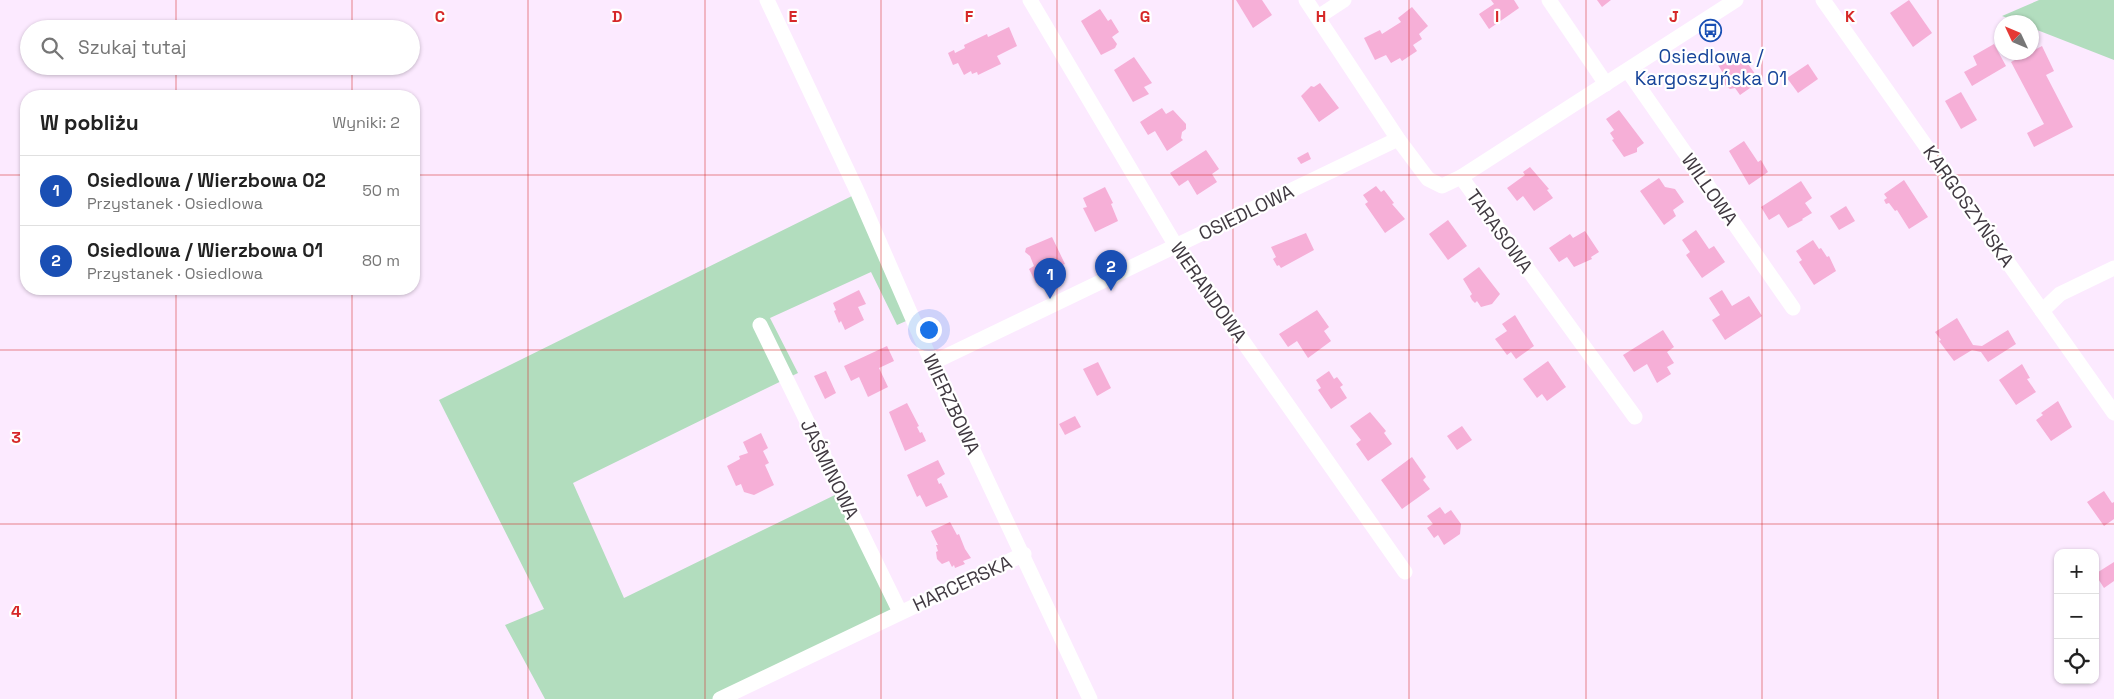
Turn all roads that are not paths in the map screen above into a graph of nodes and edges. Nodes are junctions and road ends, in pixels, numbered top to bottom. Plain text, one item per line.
1 (767, 0) edge
2 (1030, 0) edge
3 (1306, 0) edge
4 (1344, 0) edge
5 (1549, 0) edge
6 (1736, 0) edge
7 (1823, 0) edge
8 (1318, 17) junction
9 (1628, 70) junction
10 (1606, 84) junction
11 (1398, 139) junction
12 (1461, 178) junction
13 (1176, 246) junction
14 (2114, 268) edge
15 (1793, 308) dead end
16 (2042, 311) junction
17 (760, 325) dead end
18 (932, 363) junction
19 (2114, 413) edge
20 (1635, 417) dead end
21 (1024, 554) junction
22 (1406, 572) dead end
23 (900, 612) junction
24 (720, 699) edge
25 (1090, 699) edge

1 - 18 street, WIERZBOWA
2 - 13 street, WERANDOWA
3 - 8 street, TARASOWA
4 - 8 street
5 - 10 street
6 - 9 street
7 - 16 street, KARGOSZYŃSKA
8 - 11 street, TARASOWA
9 - 10 street
9 - 15 street, WILLOWA
10 - 12 street
11 - 12 street, TARASOWA
11 - 13 street, OSIEDLOWA
12 - 20 street, TARASOWA
13 - 18 street, OSIEDLOWA
13 - 22 street, WERANDOWA
14 - 16 street
16 - 19 street, KARGOSZYŃSKA
17 - 23 street, JAŚMINOWA
18 - 21 street, WIERZBOWA
21 - 23 street, HARCERSKA
21 - 25 street, WIERZBOWA
23 - 24 street, HARCERSKA

